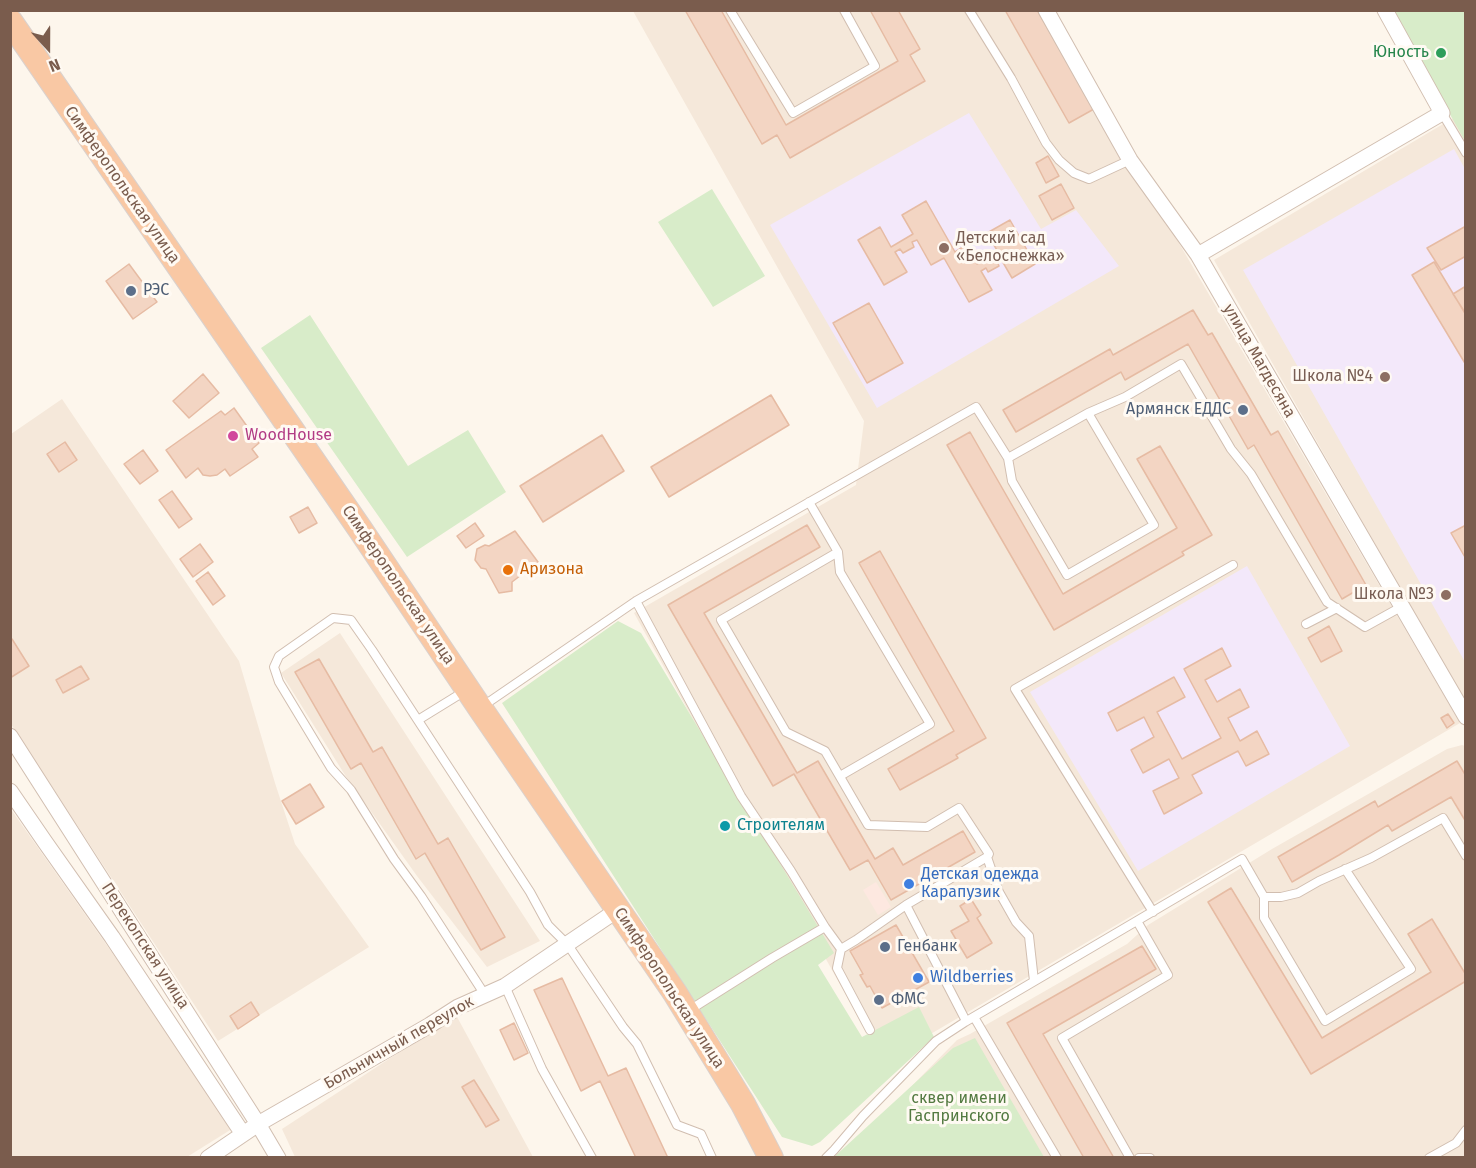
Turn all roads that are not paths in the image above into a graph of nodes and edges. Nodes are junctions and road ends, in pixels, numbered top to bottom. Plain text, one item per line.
1 (844, 10) edge
2 (969, 10) edge
3 (1046, 10) edge
4 (1385, 10) edge
5 (731, 11) edge
6 (10, 21) edge
7 (1442, 112) junction
8 (1466, 153) edge
9 (1130, 160) junction
10 (1198, 255) junction
11 (1088, 413) junction
12 (1008, 458) junction
13 (809, 502) junction
14 (838, 552) junction
15 (1233, 565) dead end
16 (636, 601) junction
17 (1401, 607) junction
18 (1336, 608) junction
19 (1306, 624) dead end
20 (473, 699) junction
21 (1466, 717) edge
22 (418, 720) junction
23 (10, 736) edge
24 (840, 776) junction
25 (10, 791) edge
26 (1466, 855) edge
27 (987, 857) junction
28 (1345, 869) junction
29 (1264, 897) junction
30 (906, 905) junction
31 (619, 909) junction
32 (1153, 912) junction
33 (1137, 921) junction
34 (825, 927) junction
35 (568, 945) junction
36 (841, 949) junction
37 (1034, 981) junction
38 (505, 986) junction
39 (485, 995) junction
40 (687, 1012) junction
41 (970, 1019) junction
42 (870, 1030) dead end
43 (258, 1124) junction
44 (1466, 1130) edge
45 (243, 1134) junction
46 (208, 1158) edge
47 (278, 1158) edge
48 (592, 1158) edge
49 (712, 1158) edge
50 (771, 1158) edge
51 (826, 1158) edge
52 (1057, 1158) edge
53 (1130, 1158) edge
54 (1139, 1158) edge
55 (1150, 1158) edge
56 (1429, 1158) edge

1 - 5 lane
2 - 9 lane
3 - 9 street, улица Магдесяна
4 - 7 street
6 - 20 highway, Симферопольская улица
7 - 8 lane
7 - 10 street
9 - 10 street, улица Магдесяна
10 - 17 street, улица Магдесяна
11 - 12 lane
11 - 12 lane
11 - 18 lane
12 - 13 lane
13 - 14 lane
13 - 16 lane
14 - 24 lane
14 - 24 lane
15 - 32 lane
16 - 20 lane
16 - 34 lane
17 - 18 lane
17 - 21 street, улица Магдесяна
18 - 19 lane
20 - 22 lane
20 - 31 highway, Симферопольская улица
22 - 35 lane
22 - 39 lane
23 - 43 street, Перекопская улица
24 - 27 lane
25 - 45 street, Перекопская улица
26 - 28 lane
27 - 30 lane
27 - 37 lane
28 - 29 lane
28 - 29 lane
29 - 32 lane
30 - 36 lane
30 - 41 lane
31 - 35 street, Больничный переулок
31 - 40 highway, Симферопольская улица
32 - 33 lane
33 - 37 lane
33 - 53 lane
34 - 36 lane
34 - 40 lane
35 - 38 street, Больничный переулок
35 - 49 lane
36 - 42 lane
37 - 41 lane
38 - 39 street, Больничный переулок
38 - 48 lane
39 - 43 street, Больничный переулок
40 - 50 highway, Симферопольская улица
41 - 51 lane
41 - 52 lane
43 - 45 street, Больничный переулок
43 - 47 street, Перекопская улица
44 - 56 lane
45 - 46 street, Больничный переулок
54 - 55 lane

